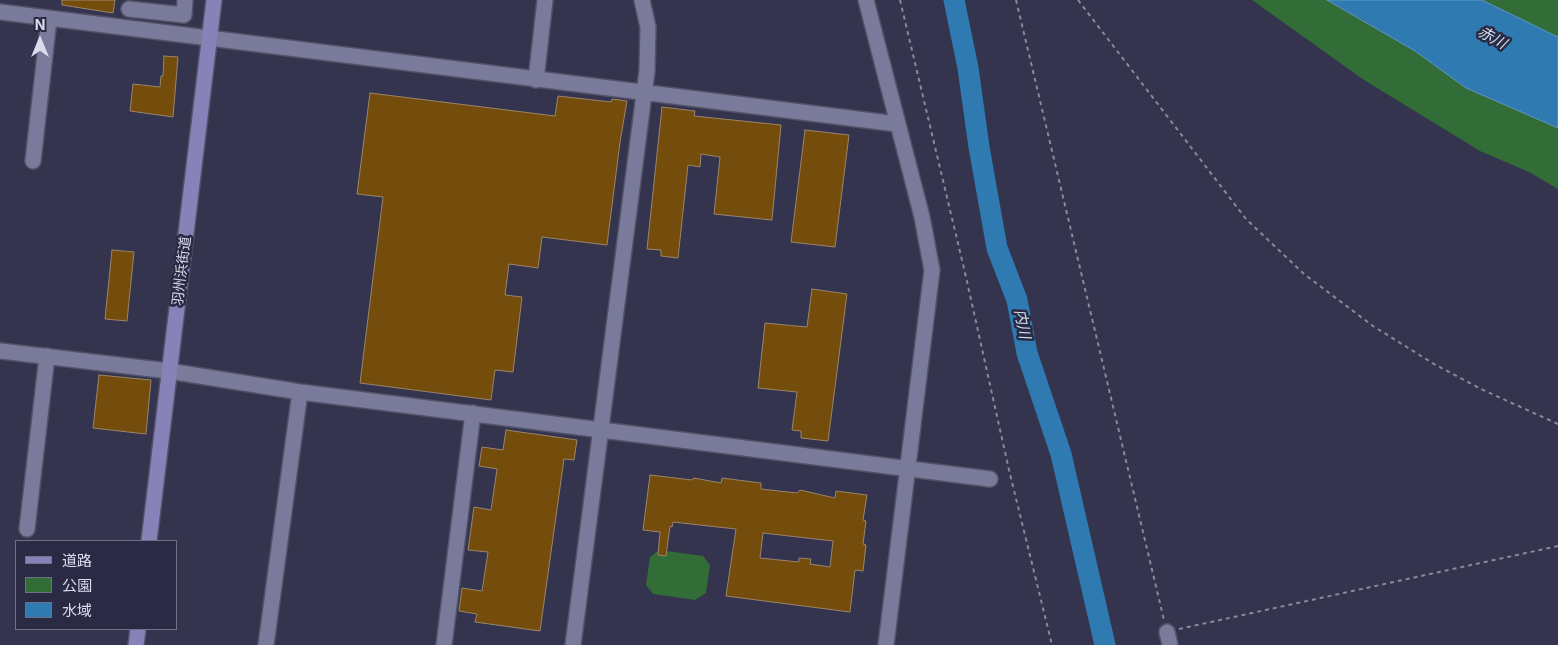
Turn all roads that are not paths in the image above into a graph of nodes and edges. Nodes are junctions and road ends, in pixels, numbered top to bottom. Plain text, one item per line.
1 (185, 0) edge
2 (214, 0) edge
3 (546, 0) edge
4 (642, 0) edge
5 (866, 0) edge
6 (130, 4) edge
7 (0, 12) edge
8 (49, 18) junction
9 (127, 29) junction
10 (210, 40) junction
11 (536, 80) junction
12 (644, 93) junction
13 (897, 124) junction
14 (33, 161) dead end
15 (0, 350) edge
16 (47, 356) junction
17 (169, 371) junction
18 (300, 392) junction
19 (473, 413) junction
20 (601, 428) junction
21 (908, 468) junction
22 (990, 479) dead end
23 (27, 530) dead end
24 (148, 540) edge
25 (138, 630) edge
26 (136, 645) edge
27 (266, 645) edge
28 (444, 645) edge
29 (573, 645) edge
30 (886, 645) edge

1 - 6 street
2 - 10 main road, 羽州浜街道
3 - 11 street
4 - 12 street
5 - 13 street
6 - 9 street
7 - 8 street
8 - 9 street
8 - 14 street
9 - 10 street
10 - 11 street
10 - 17 main road, 羽州浜街道
11 - 12 street
12 - 13 street
12 - 20 street
13 - 21 street
15 - 16 street
16 - 17 street
16 - 23 street
17 - 18 street
17 - 24 main road, 羽州浜街道
18 - 19 street
18 - 27 street
19 - 20 street
19 - 28 street
20 - 21 street
20 - 29 street
21 - 22 street
21 - 30 street
25 - 26 main road

